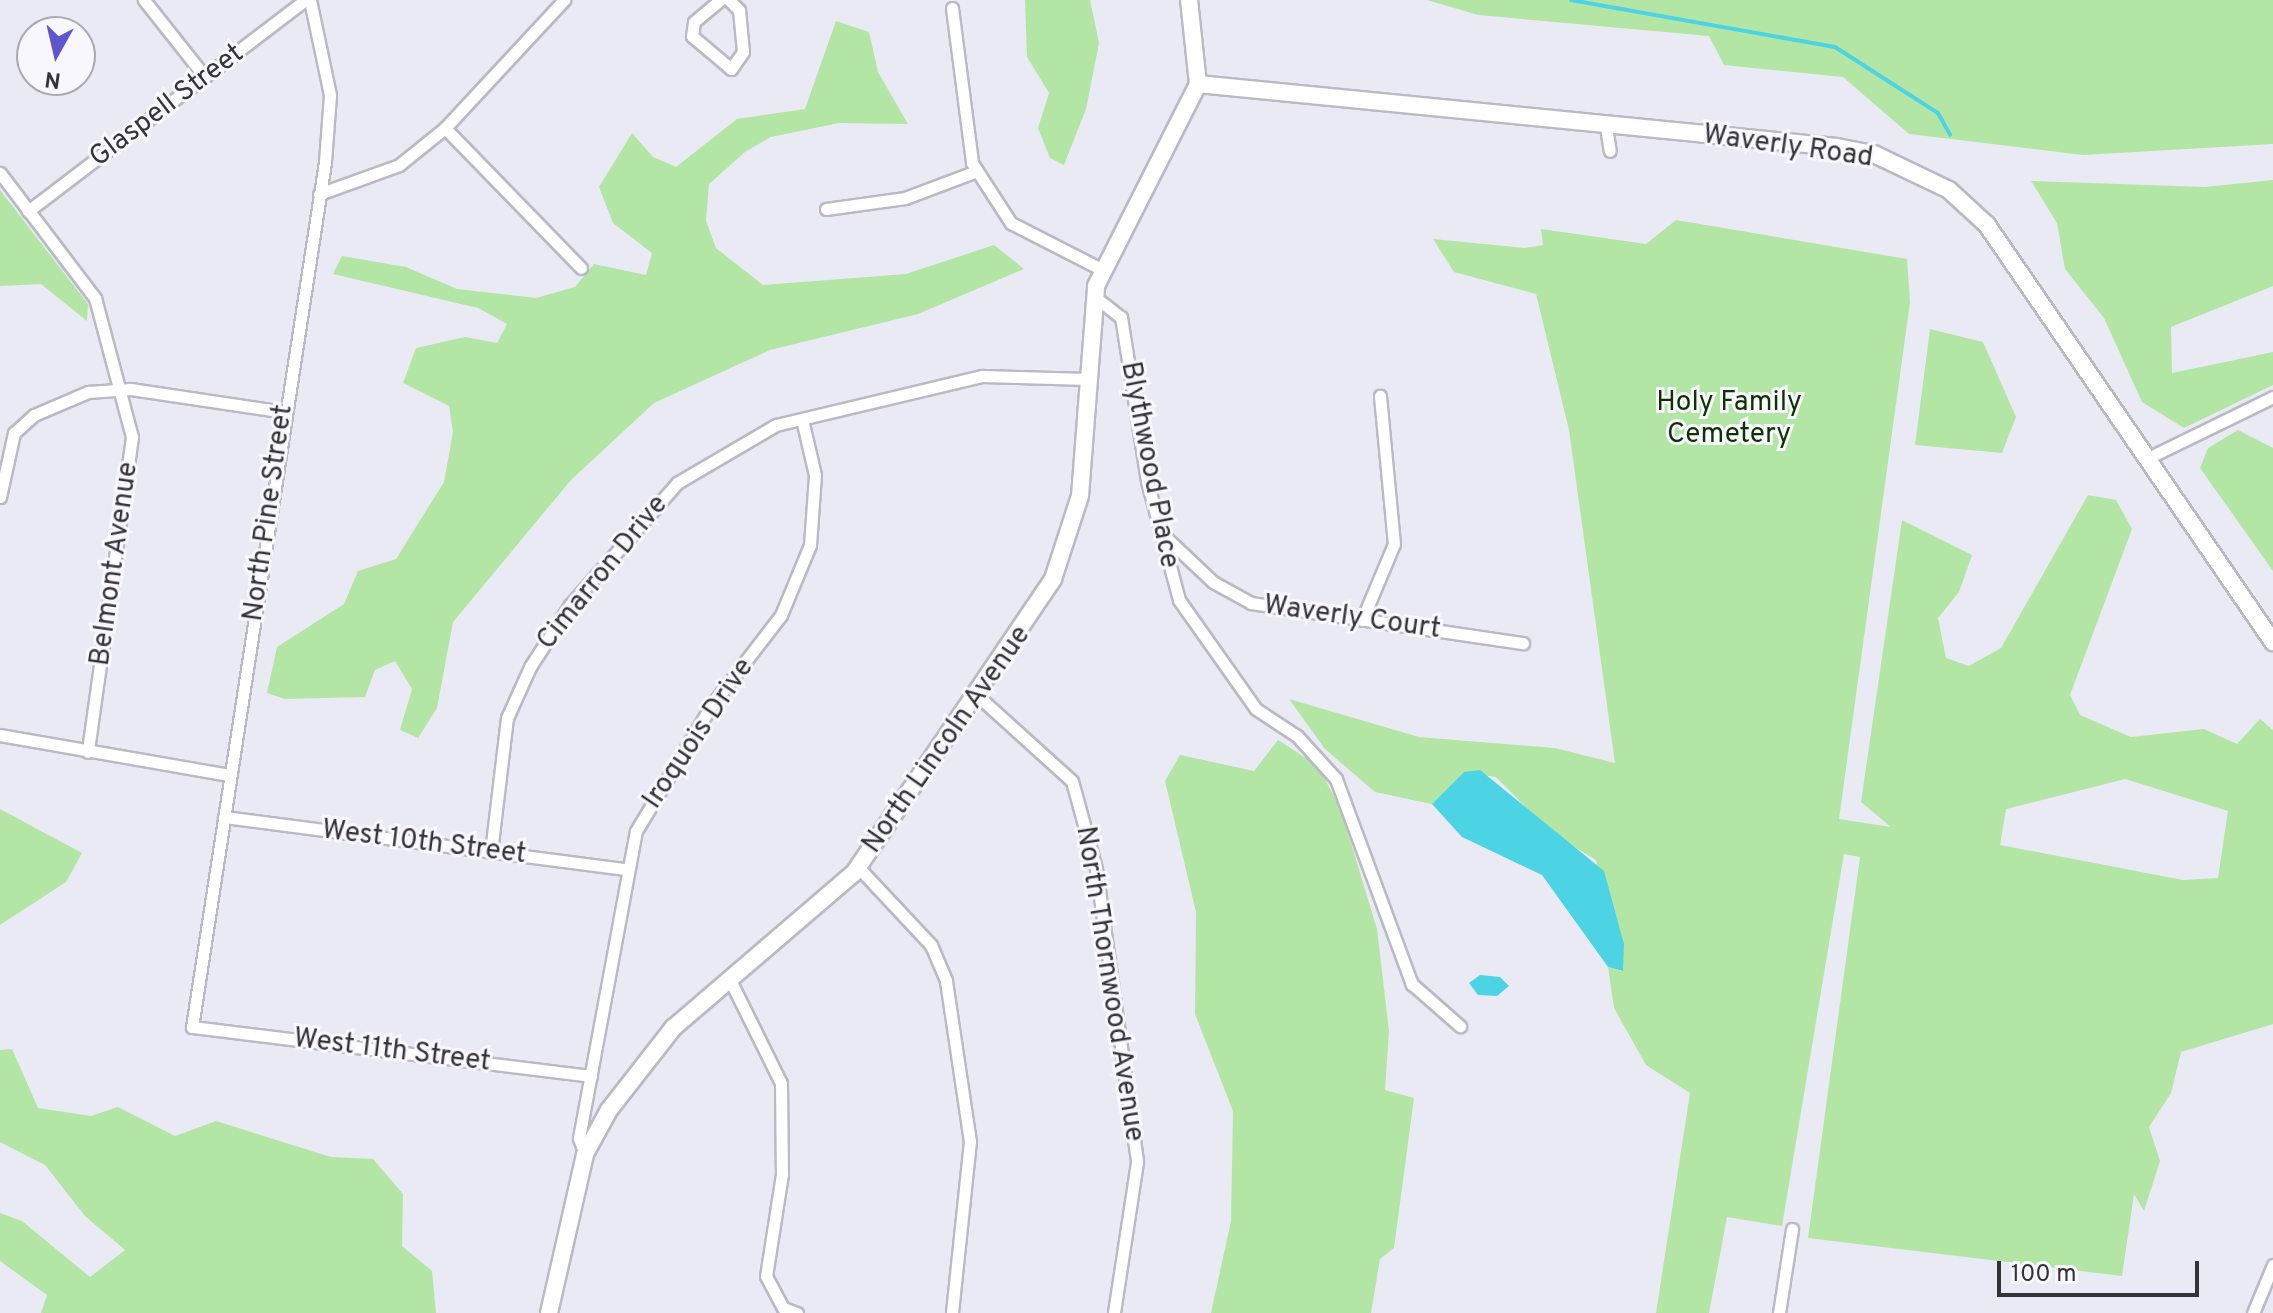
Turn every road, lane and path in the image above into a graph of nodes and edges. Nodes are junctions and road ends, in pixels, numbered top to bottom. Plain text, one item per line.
1 (144, 0) edge
2 (308, 0) edge
3 (564, 0) edge
4 (729, 0) edge
5 (1189, 0) edge
6 (713, 2) edge
7 (952, 8) dead end
8 (205, 77) junction
9 (1198, 84) junction
10 (1606, 127) junction
11 (445, 128) junction
12 (1610, 151) dead end
13 (977, 171) junction
14 (0, 173) edge
15 (319, 194) junction
16 (826, 209) dead end
17 (28, 211) junction
18 (581, 268) dead end
19 (1101, 269) junction
20 (1095, 297) junction
21 (1088, 379) junction
22 (123, 389) junction
23 (1380, 396) dead end
24 (2273, 397) edge
25 (285, 412) junction
26 (802, 419) junction
27 (2150, 457) junction
28 (0, 497) edge
29 (1159, 530) junction
30 (1362, 620) junction
31 (2273, 642) edge
32 (1523, 643) dead end
33 (979, 697) junction
34 (0, 735) edge
35 (88, 752) junction
36 (230, 775) junction
37 (224, 817) junction
38 (491, 852) junction
39 (858, 867) junction
40 (624, 869) junction
41 (729, 978) junction
42 (1460, 1026) dead end
43 (192, 1027) joint
44 (591, 1076) junction
45 (585, 1154) junction
46 (1792, 1229) dead end
47 (2273, 1265) edge
48 (549, 1313) edge
49 (797, 1313) edge
50 (952, 1313) edge
51 (1114, 1313) edge
52 (1779, 1313) edge
53 (2253, 1313) edge

1 - 8 street
2 - 8 street, Glaspell Street
2 - 15 street, North Pine Street
3 - 11 street
4 - 6 street
5 - 9 street
7 - 13 street
8 - 17 street, Glaspell Street
9 - 10 street, Waverly Road
9 - 19 street, North Lincoln Avenue
10 - 12 street
10 - 27 street, Waverly Road
11 - 15 street
11 - 18 street
13 - 16 street
13 - 19 street
14 - 17 street, Belmont Avenue
15 - 25 street, North Pine Street
17 - 22 street, Belmont Avenue
19 - 20 street, North Lincoln Avenue
20 - 21 street, North Lincoln Avenue
20 - 29 street, Blythwood Place
21 - 26 street, Cimarron Drive
21 - 33 street, North Lincoln Avenue
22 - 25 street
22 - 28 street
22 - 35 street, Belmont Avenue
23 - 30 street
24 - 27 street
25 - 36 street, North Pine Street
26 - 38 street, Cimarron Drive
26 - 40 street, Iroquois Drive
27 - 31 street, Waverly Road
29 - 30 street, Waverly Court
29 - 42 street, Blythwood Place
30 - 32 street, Waverly Court
33 - 39 street, North Lincoln Avenue
33 - 51 street, North Thornwood Avenue
34 - 35 street
35 - 36 street
36 - 37 street, North Pine Street
37 - 38 street, West 10th Street
37 - 43 street, North Pine Street
38 - 40 street, West 10th Street
39 - 41 street, North Lincoln Avenue
39 - 50 street
40 - 44 street, Iroquois Drive
41 - 45 street, North Lincoln Avenue
41 - 49 street
43 - 44 street, West 11th Street
44 - 45 street, Iroquois Drive
45 - 48 street, North Lincoln Avenue
46 - 52 street
47 - 53 street

